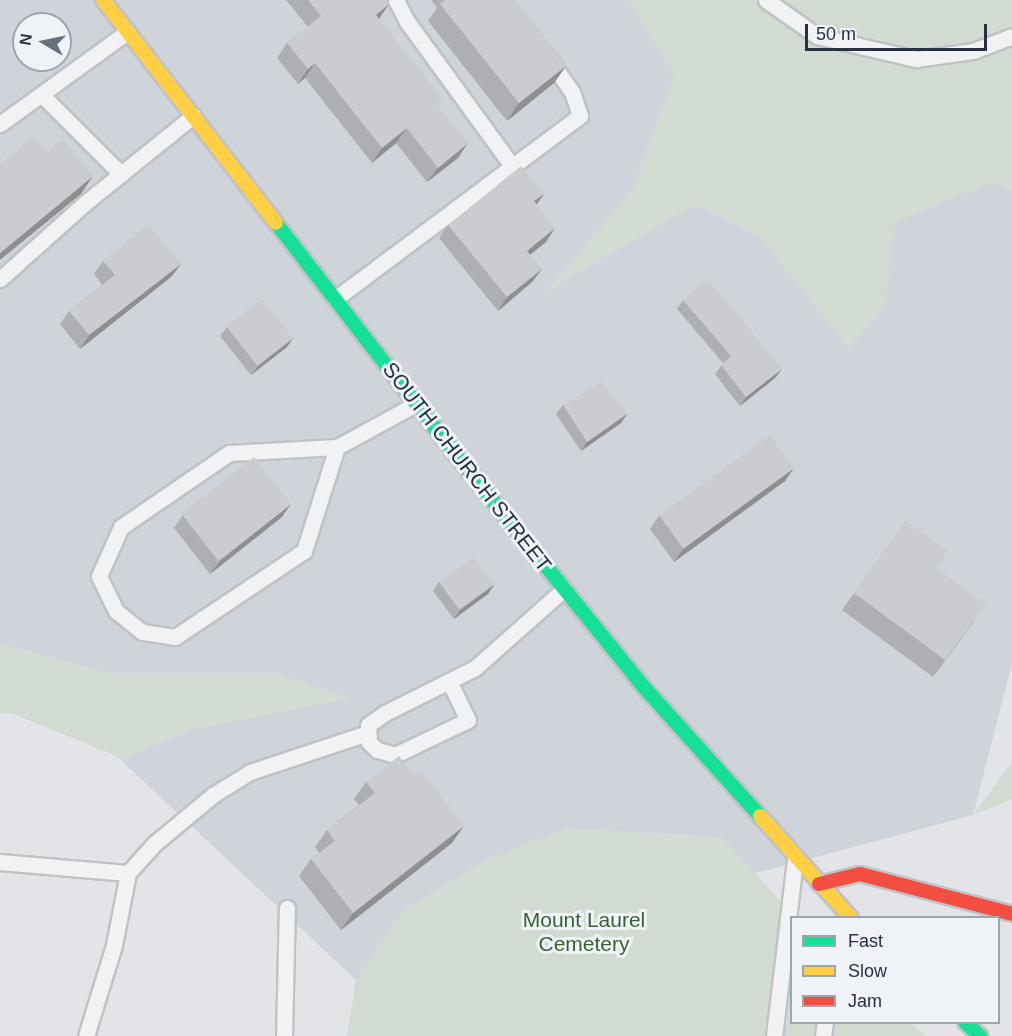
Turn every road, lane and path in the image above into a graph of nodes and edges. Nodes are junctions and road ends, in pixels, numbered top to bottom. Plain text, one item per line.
1 (103, 0) edge
2 (396, 0) edge
3 (766, 0) edge
4 (127, 32) junction
5 (1012, 36) edge
6 (536, 42) edge
7 (42, 95) junction
8 (193, 116) junction
9 (0, 124) edge
10 (512, 166) junction
11 (121, 174) junction
12 (0, 279) edge
13 (335, 299) junction
14 (416, 404) junction
15 (337, 447) junction
16 (564, 589) junction
17 (449, 681) junction
18 (367, 733) junction
19 (795, 860) junction
20 (0, 862) edge
21 (128, 873) junction
22 (819, 884) junction
23 (287, 908) dead end
24 (844, 914) edge
25 (1012, 914) edge
26 (791, 916) edge
27 (790, 933) edge
28 (786, 992) edge
29 (965, 1024) edge
30 (86, 1036) edge
31 (284, 1036) edge
32 (774, 1036) edge
33 (980, 1036) edge

1 - 4 main road, SOUTH CHURCH STREET
2 - 10 lane
3 - 5 lane
4 - 7 lane
4 - 8 main road, SOUTH CHURCH STREET
6 - 10 lane
7 - 9 lane
7 - 11 lane
8 - 11 lane
8 - 13 main road, SOUTH CHURCH STREET
10 - 13 lane
11 - 12 lane
13 - 14 main road, SOUTH CHURCH STREET
14 - 15 lane
14 - 16 main road, SOUTH CHURCH STREET
15 - 15 lane
16 - 17 lane
16 - 19 main road, SOUTH CHURCH STREET
17 - 18 lane
17 - 18 lane
18 - 21 lane
19 - 22 main road, SOUTH CHURCH STREET
19 - 26 lane
20 - 21 lane
21 - 30 lane
22 - 24 main road, SOUTH CHURCH STREET
22 - 25 main road
23 - 31 lane
27 - 28 lane
28 - 32 lane
29 - 33 main road

